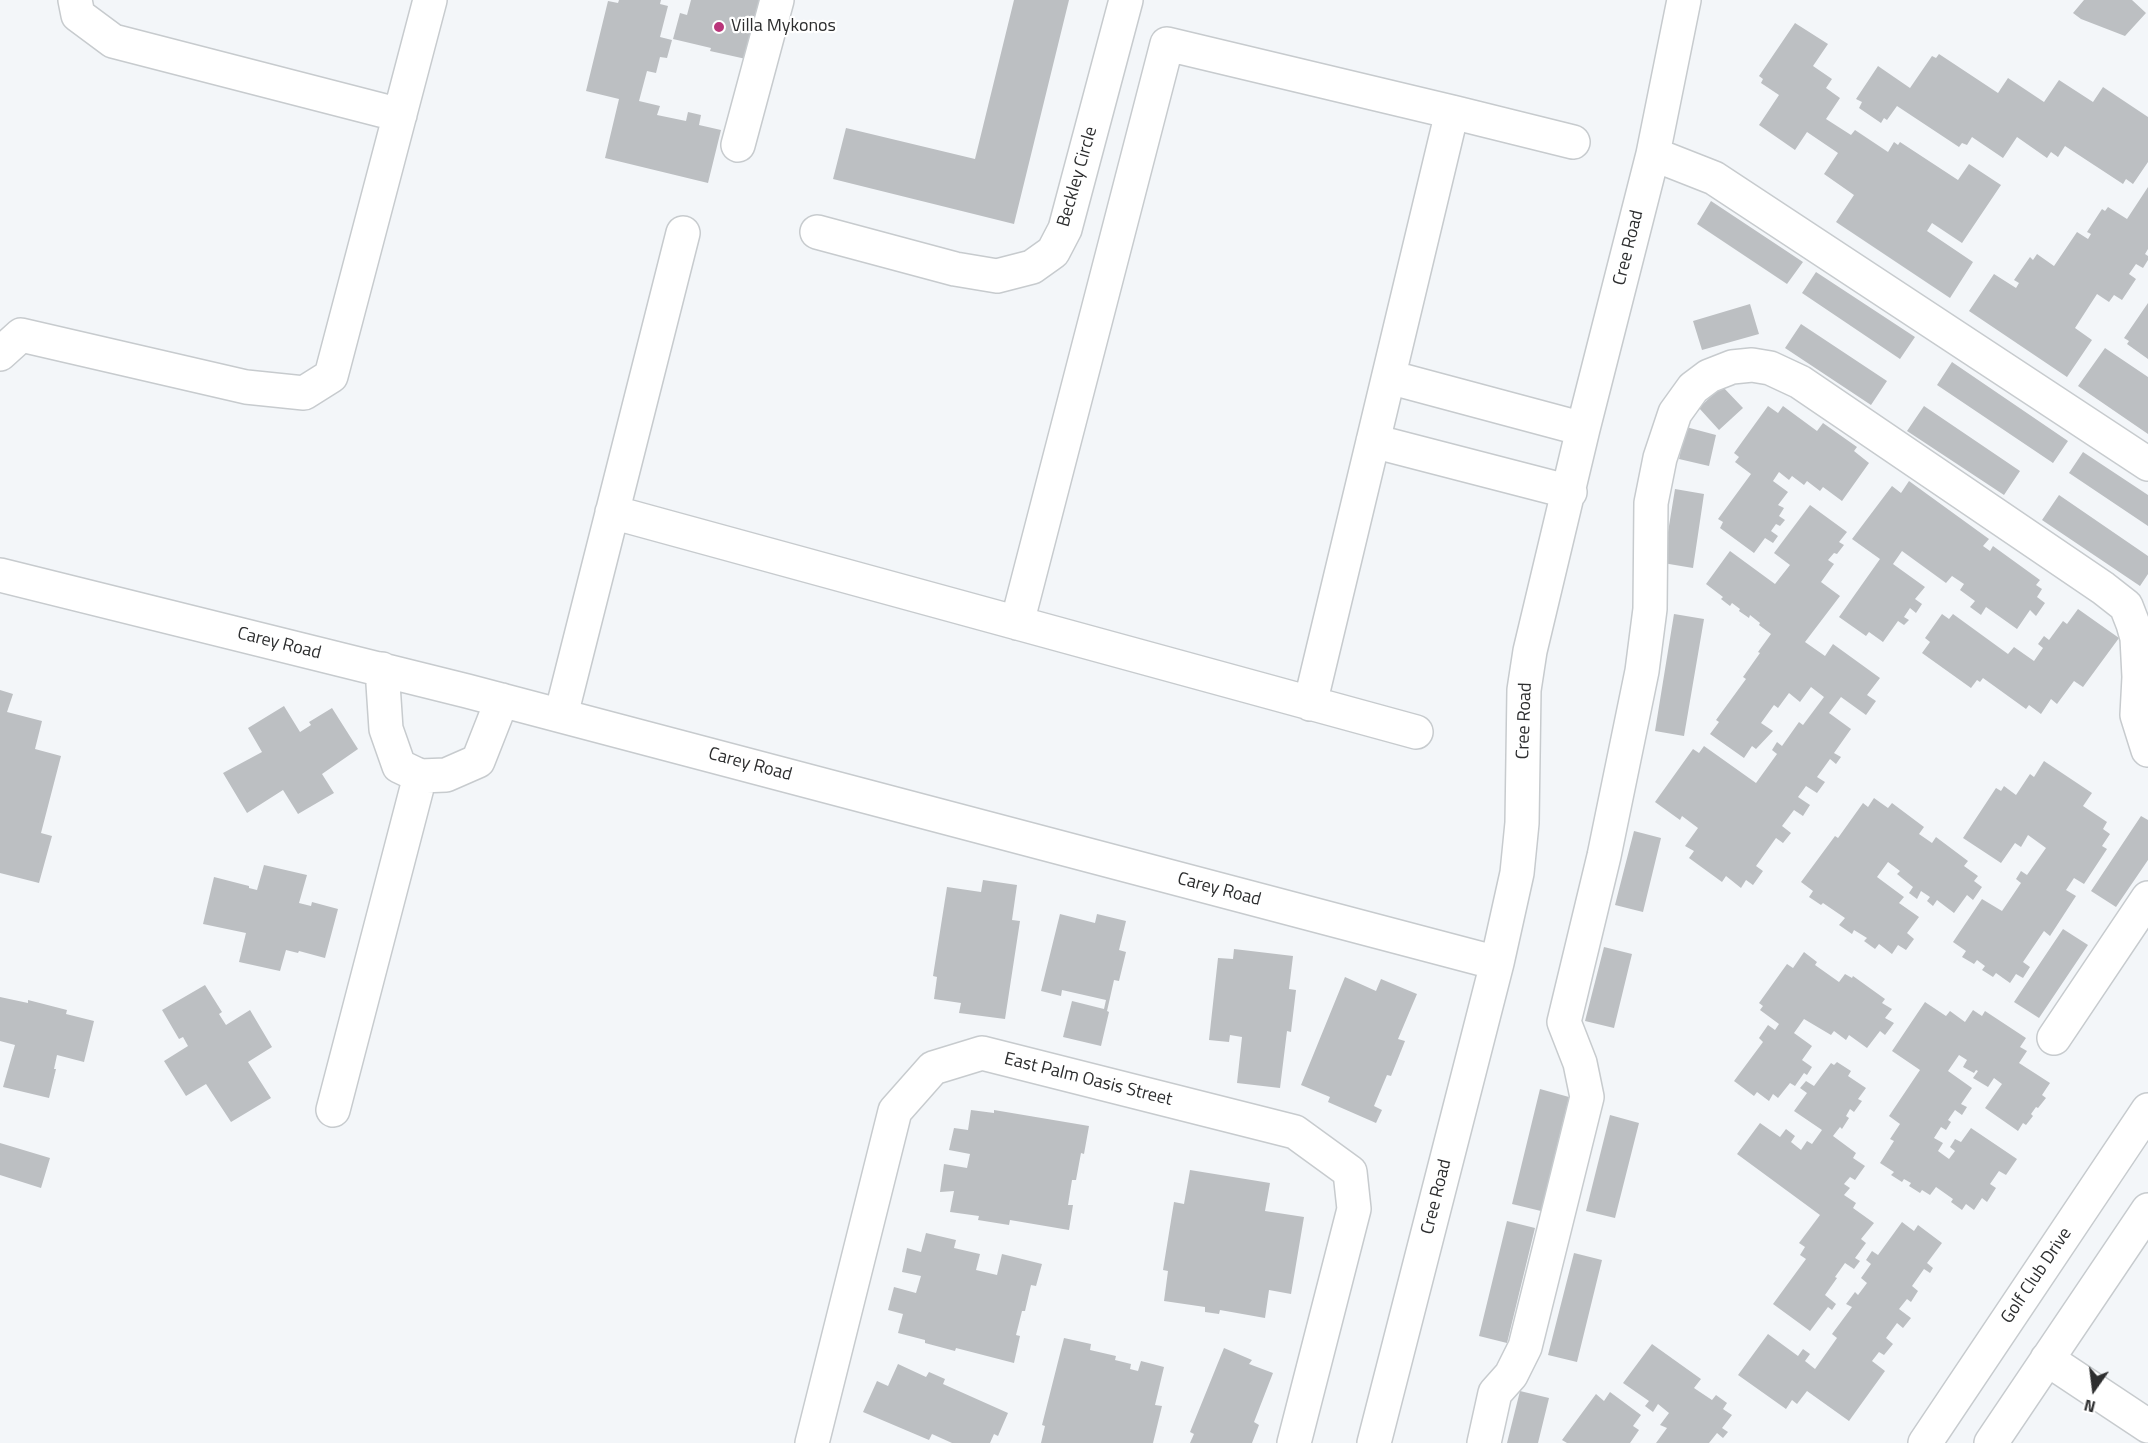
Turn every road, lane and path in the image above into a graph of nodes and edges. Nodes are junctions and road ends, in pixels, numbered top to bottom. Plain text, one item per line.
1 (75, 0) edge
2 (430, 0) edge
3 (777, 0) edge
4 (1126, 0) edge
5 (1684, 0) edge
6 (1452, 112) junction
7 (400, 115) junction
8 (1573, 142) dead end
9 (738, 145) dead end
10 (1653, 154) junction
11 (817, 232) dead end
12 (683, 233) dead end
13 (0, 354) edge
14 (1389, 377) junction
15 (1583, 429) junction
16 (1373, 441) junction
17 (2148, 464) edge
18 (1570, 492) junction
19 (612, 512) junction
20 (0, 575) edge
21 (1017, 623) junction
22 (382, 669) junction
23 (502, 700) junction
24 (1310, 704) junction
25 (561, 715) junction
26 (1416, 732) dead end
27 (2148, 750) edge
28 (420, 776) junction
29 (2148, 898) edge
30 (1497, 963) junction
31 (2054, 1038) dead end
32 (333, 1110) dead end
33 (2148, 1110) edge
34 (2148, 1210) edge
35 (2047, 1359) junction
36 (2148, 1426) edge
37 (812, 1443) edge
38 (1294, 1443) edge
39 (1374, 1443) edge
40 (1484, 1443) edge
41 (1925, 1443) edge
42 (1991, 1443) edge

1 - 7 street
2 - 7 street
3 - 9 street
4 - 11 street, Beckley Circle
5 - 10 street, Cree Road
6 - 8 street
6 - 14 street
6 - 21 street
7 - 13 street
10 - 15 street, Cree Road
10 - 17 street
12 - 19 street
14 - 15 street
14 - 16 street
15 - 18 street, Cree Road
16 - 18 street
16 - 24 street
18 - 30 street, Cree Road
19 - 21 street
19 - 25 street
20 - 22 street, Carey Road
21 - 24 street
22 - 23 street, Carey Road
22 - 28 street
23 - 25 street, Carey Road
23 - 28 street
24 - 26 street
25 - 30 street, Carey Road
27 - 40 street
28 - 32 street
29 - 31 street
30 - 39 street, Cree Road
33 - 41 street, Golf Club Drive
34 - 35 street
35 - 36 street
35 - 42 street
37 - 38 street, East Palm Oasis Street

